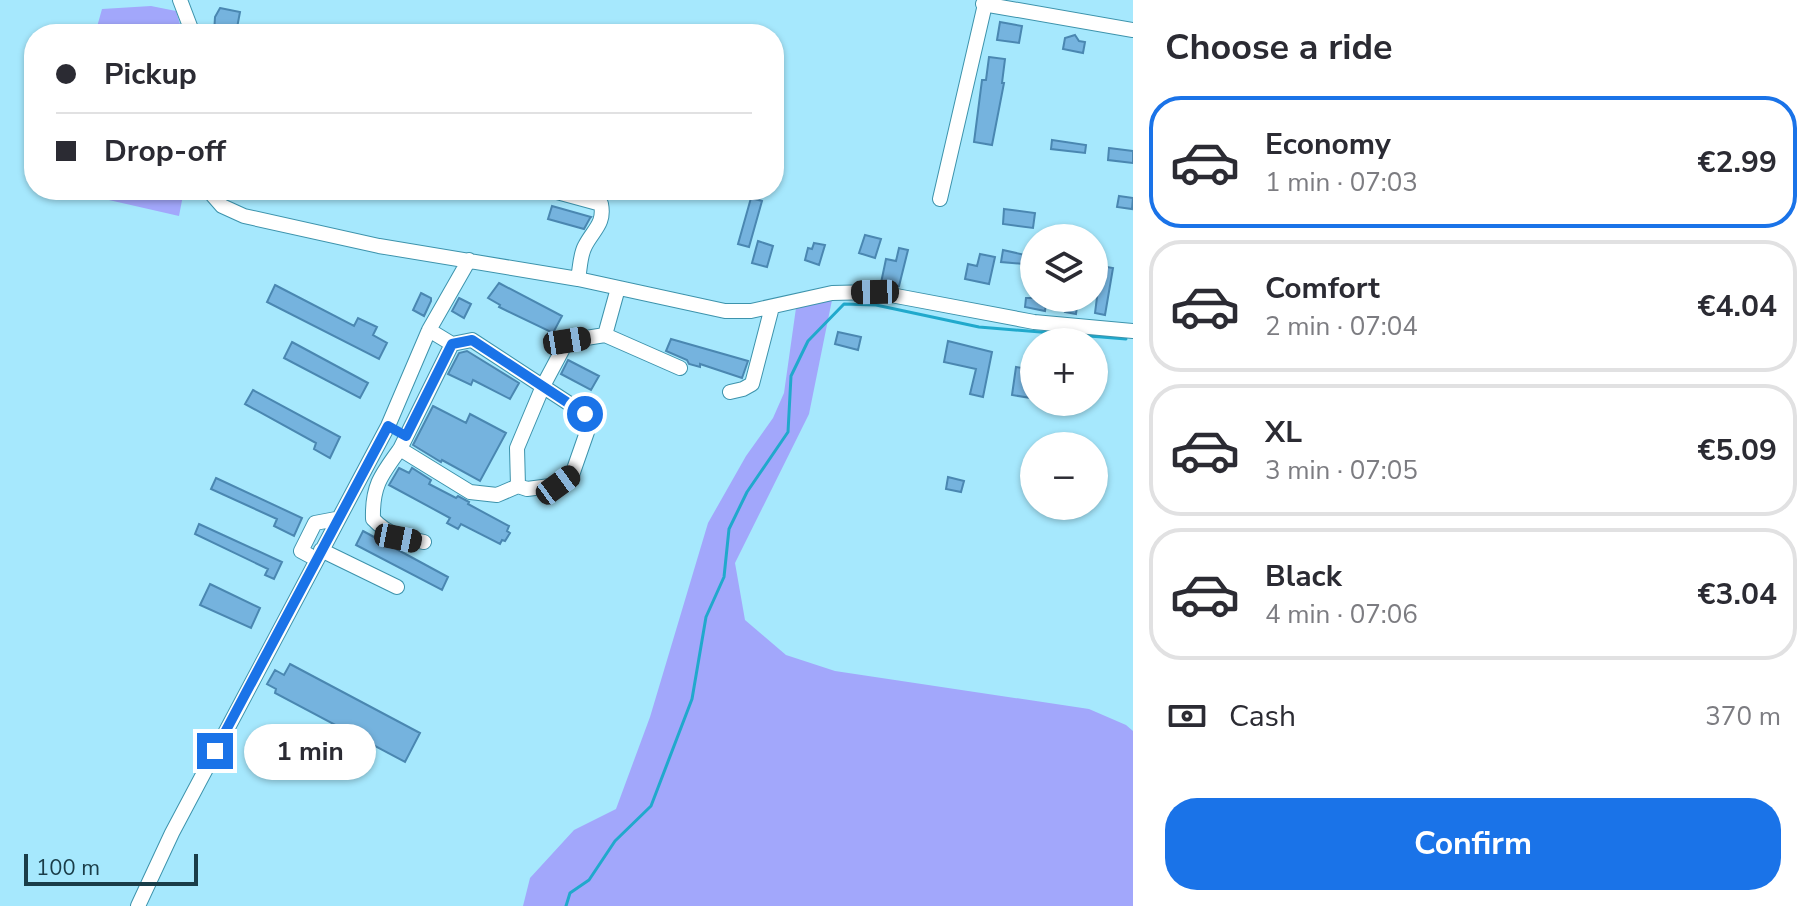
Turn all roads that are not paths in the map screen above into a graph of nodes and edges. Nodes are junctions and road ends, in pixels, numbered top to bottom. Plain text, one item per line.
1 (180, 0) edge
2 (984, 2) edge
3 (189, 24) edge
4 (1133, 30) edge
5 (940, 199) dead end
6 (217, 200) edge
7 (586, 200) edge
8 (469, 260) junction
9 (578, 279) junction
10 (618, 288) junction
11 (772, 307) junction
12 (429, 330) junction
13 (1133, 331) edge
14 (605, 335) junction
15 (452, 344) junction
16 (680, 368) dead end
17 (543, 386) junction
18 (730, 392) dead end
19 (388, 426) junction
20 (403, 443) junction
21 (518, 486) junction
22 (424, 542) dead end
23 (318, 554) junction
24 (397, 587) dead end
25 (138, 906) edge

1 - 3 street
2 - 4 street
2 - 5 street
6 - 8 street
7 - 9 street
8 - 9 street
8 - 12 street
9 - 10 street
10 - 11 street
10 - 14 street
11 - 13 street
11 - 18 street
12 - 15 street
12 - 19 street
14 - 16 street
14 - 17 street
15 - 17 street
15 - 20 street
17 - 21 street
17 - 21 street
19 - 20 street
19 - 23 street
20 - 21 street
20 - 22 street
23 - 24 street
23 - 25 street

